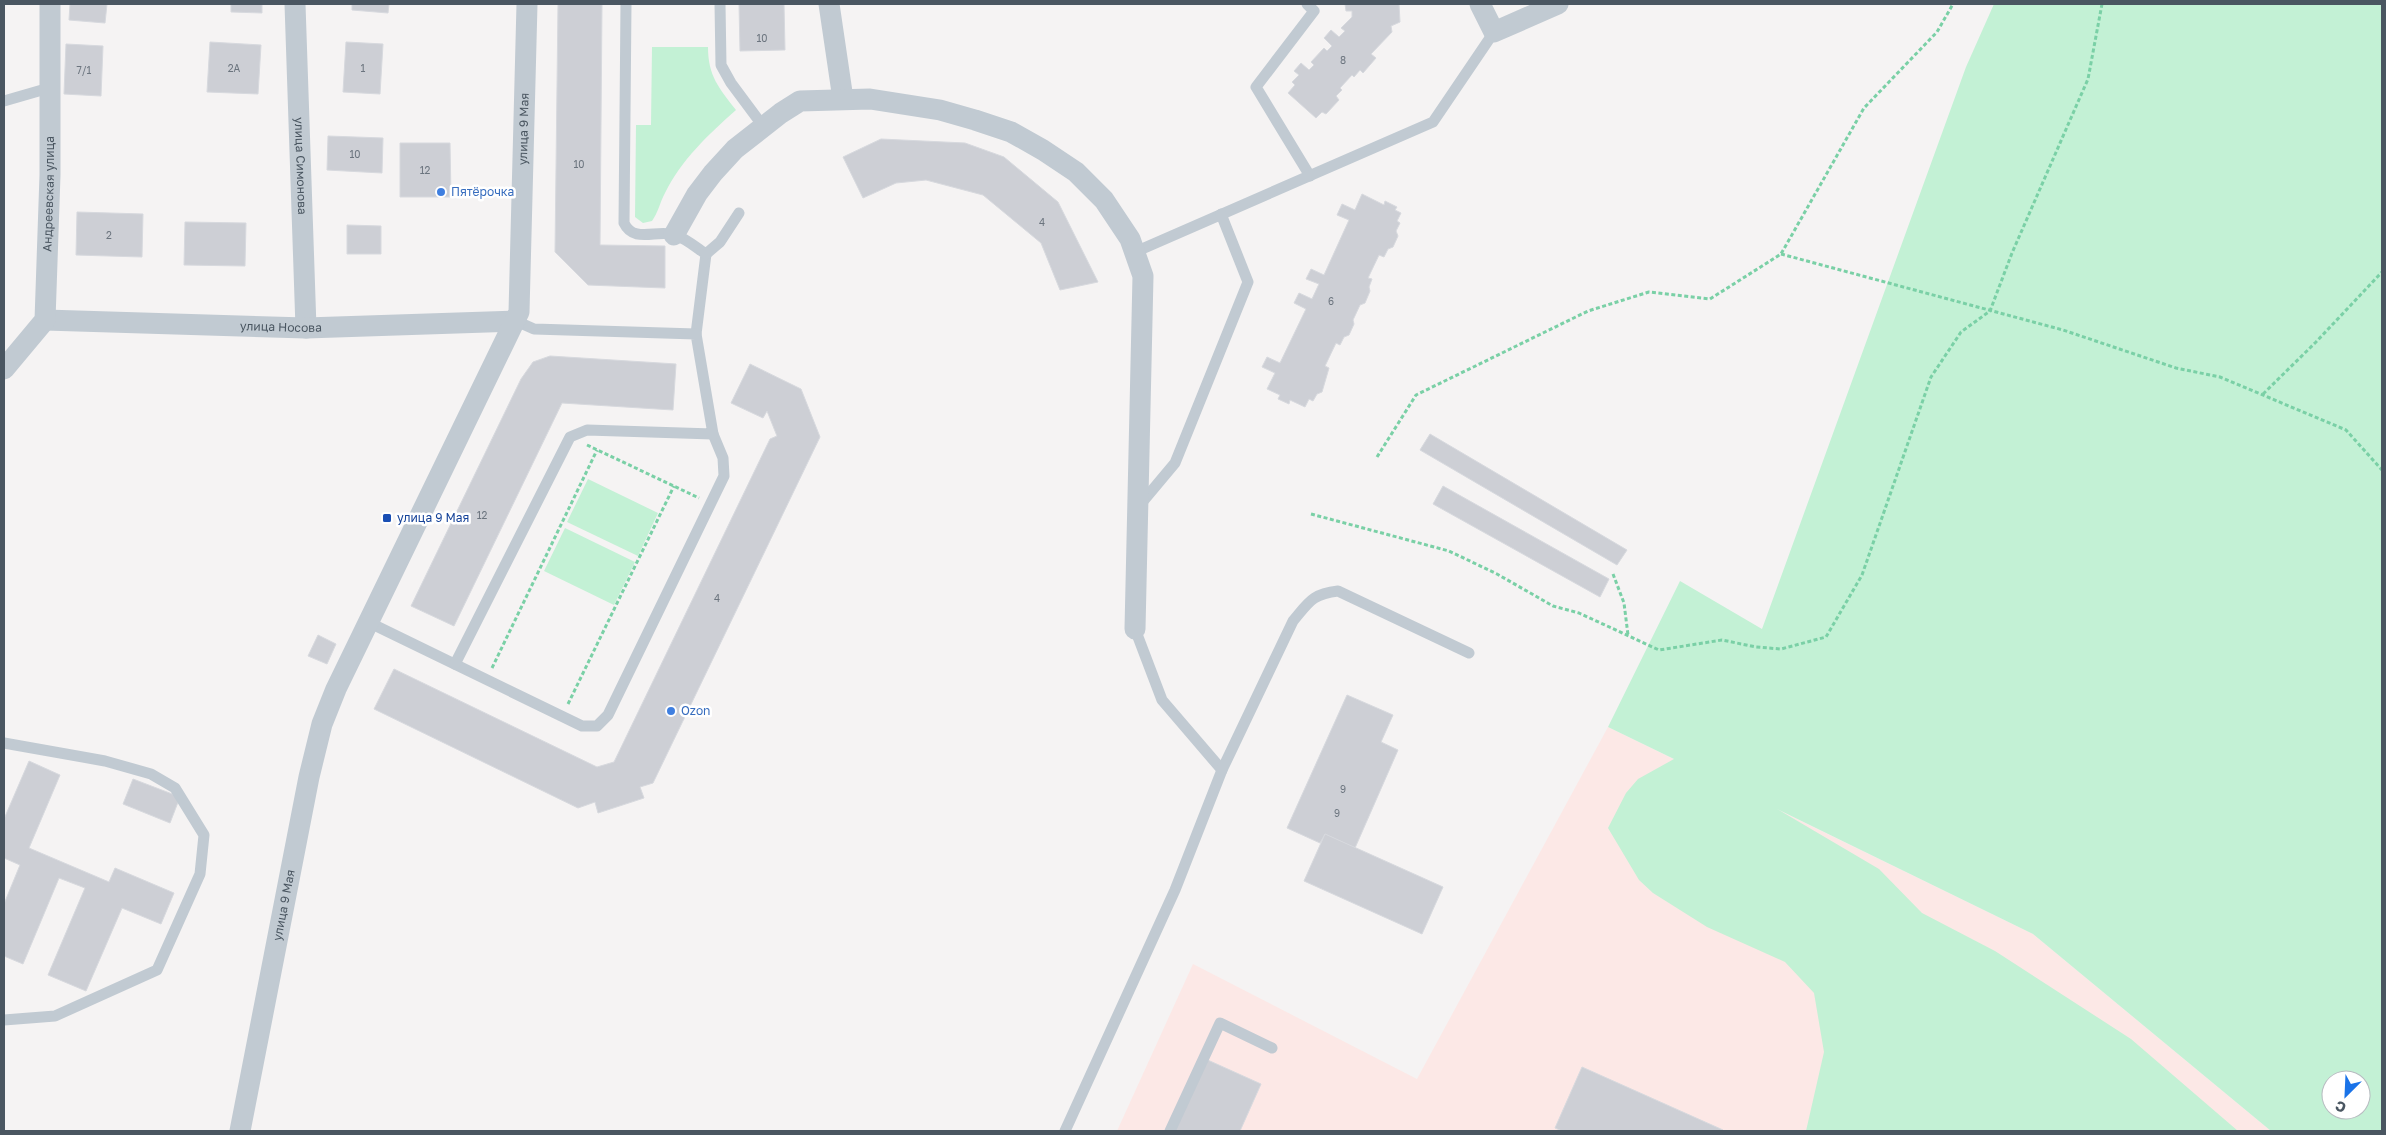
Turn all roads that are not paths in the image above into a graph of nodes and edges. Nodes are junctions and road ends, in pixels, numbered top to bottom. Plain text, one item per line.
1 (50, 4) edge
2 (295, 4) edge
3 (527, 4) edge
4 (626, 4) edge
5 (720, 4) edge
6 (829, 4) edge
7 (1307, 4) edge
8 (1480, 4) edge
9 (1558, 4) edge
10 (1494, 32) junction
11 (49, 88) junction
12 (844, 99) junction
13 (4, 101) edge
14 (763, 126) junction
15 (1310, 176) junction
16 (739, 213) dead end
17 (1221, 214) junction
18 (674, 235) junction
19 (1135, 252) junction
20 (706, 254) junction
21 (45, 320) junction
22 (516, 321) junction
23 (306, 328) junction
24 (696, 334) junction
25 (4, 369) edge
26 (713, 434) junction
27 (1138, 507) junction
28 (368, 622) junction
29 (1136, 629) joint
30 (1469, 653) dead end
31 (455, 664) junction
32 (4, 743) edge
33 (1222, 770) junction
34 (4, 1020) edge
35 (1272, 1048) dead end
36 (240, 1131) edge
37 (1065, 1131) edge
38 (1170, 1131) edge

1 - 11 street, Андреевская улица
2 - 23 street, улица Симонова
3 - 22 street, улица 9 Мая
4 - 18 lane
5 - 14 lane
6 - 12 street
7 - 15 lane
8 - 10 street
9 - 10 street
10 - 15 lane
11 - 13 lane
11 - 21 street, Андреевская улица
12 - 14 street
12 - 19 street
14 - 18 street
15 - 17 lane
16 - 20 lane
17 - 19 lane
17 - 27 lane
18 - 20 lane
19 - 27 street
20 - 24 lane
21 - 23 street, улица Носова
21 - 25 street
22 - 23 street, улица Носова
22 - 24 lane
22 - 28 street, улица 9 Мая
24 - 26 lane
26 - 31 lane
26 - 31 lane
27 - 29 street
28 - 31 lane
28 - 36 street, улица 9 Мая
29 - 33 lane
30 - 33 lane
32 - 34 lane
33 - 37 lane
35 - 38 lane

